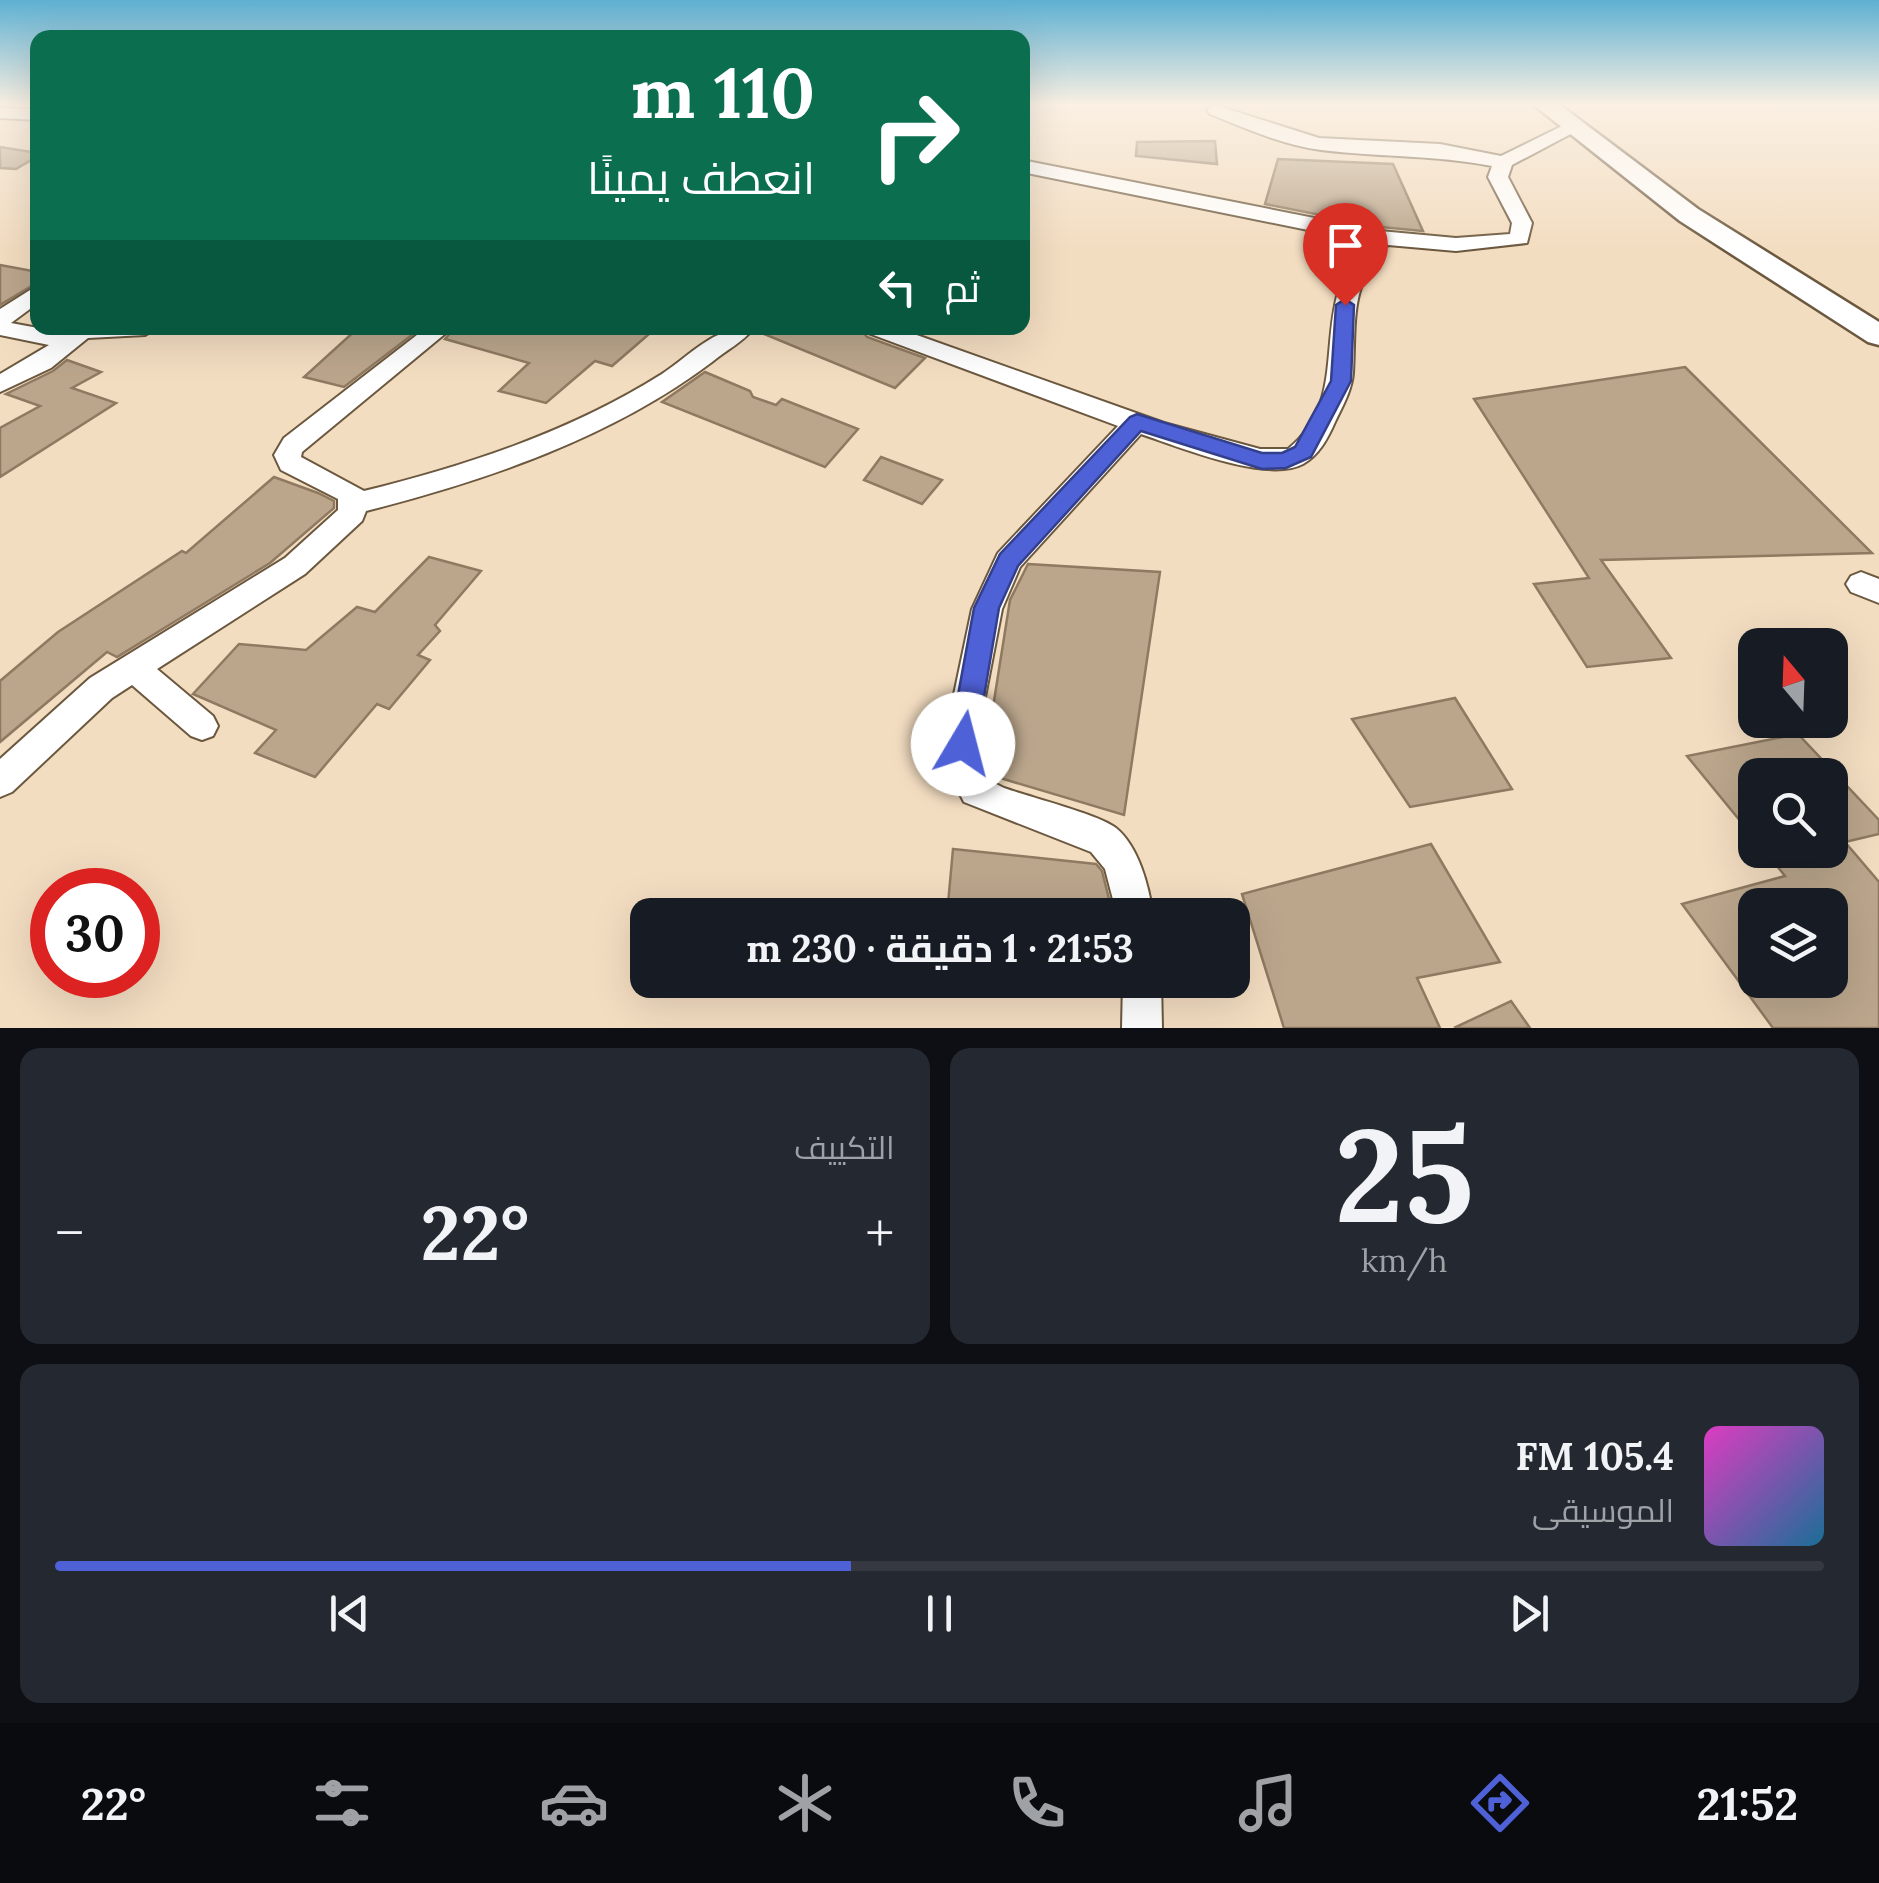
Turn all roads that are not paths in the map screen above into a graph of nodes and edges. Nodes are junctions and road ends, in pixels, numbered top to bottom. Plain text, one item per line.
1 (1456, 153) edge
2 (1522, 153) edge
3 (1606, 153) edge
4 (1504, 162) junction
5 (1030, 168) edge
6 (1386, 236) junction
7 (30, 298) edge
8 (0, 320) edge
9 (0, 328) edge
10 (30, 330) edge
11 (77, 335) edge
12 (431, 335) edge
13 (732, 335) edge
14 (895, 335) edge
15 (1879, 335) edge
16 (0, 384) edge
17 (1137, 422) junction
18 (354, 504) junction
19 (133, 666) junction
20 (202, 726) dead end
21 (0, 780) edge
22 (1132, 898) edge
23 (1142, 998) edge
24 (1142, 1028) edge

1 - 4 street
2 - 4 street
3 - 15 main road
4 - 6 street
5 - 6 street
6 - 17 street
7 - 8 street
9 - 10 street
11 - 16 street
12 - 18 street
13 - 18 street
14 - 17 street
17 - 22 street
18 - 19 street
19 - 20 street
19 - 21 street
23 - 24 street

